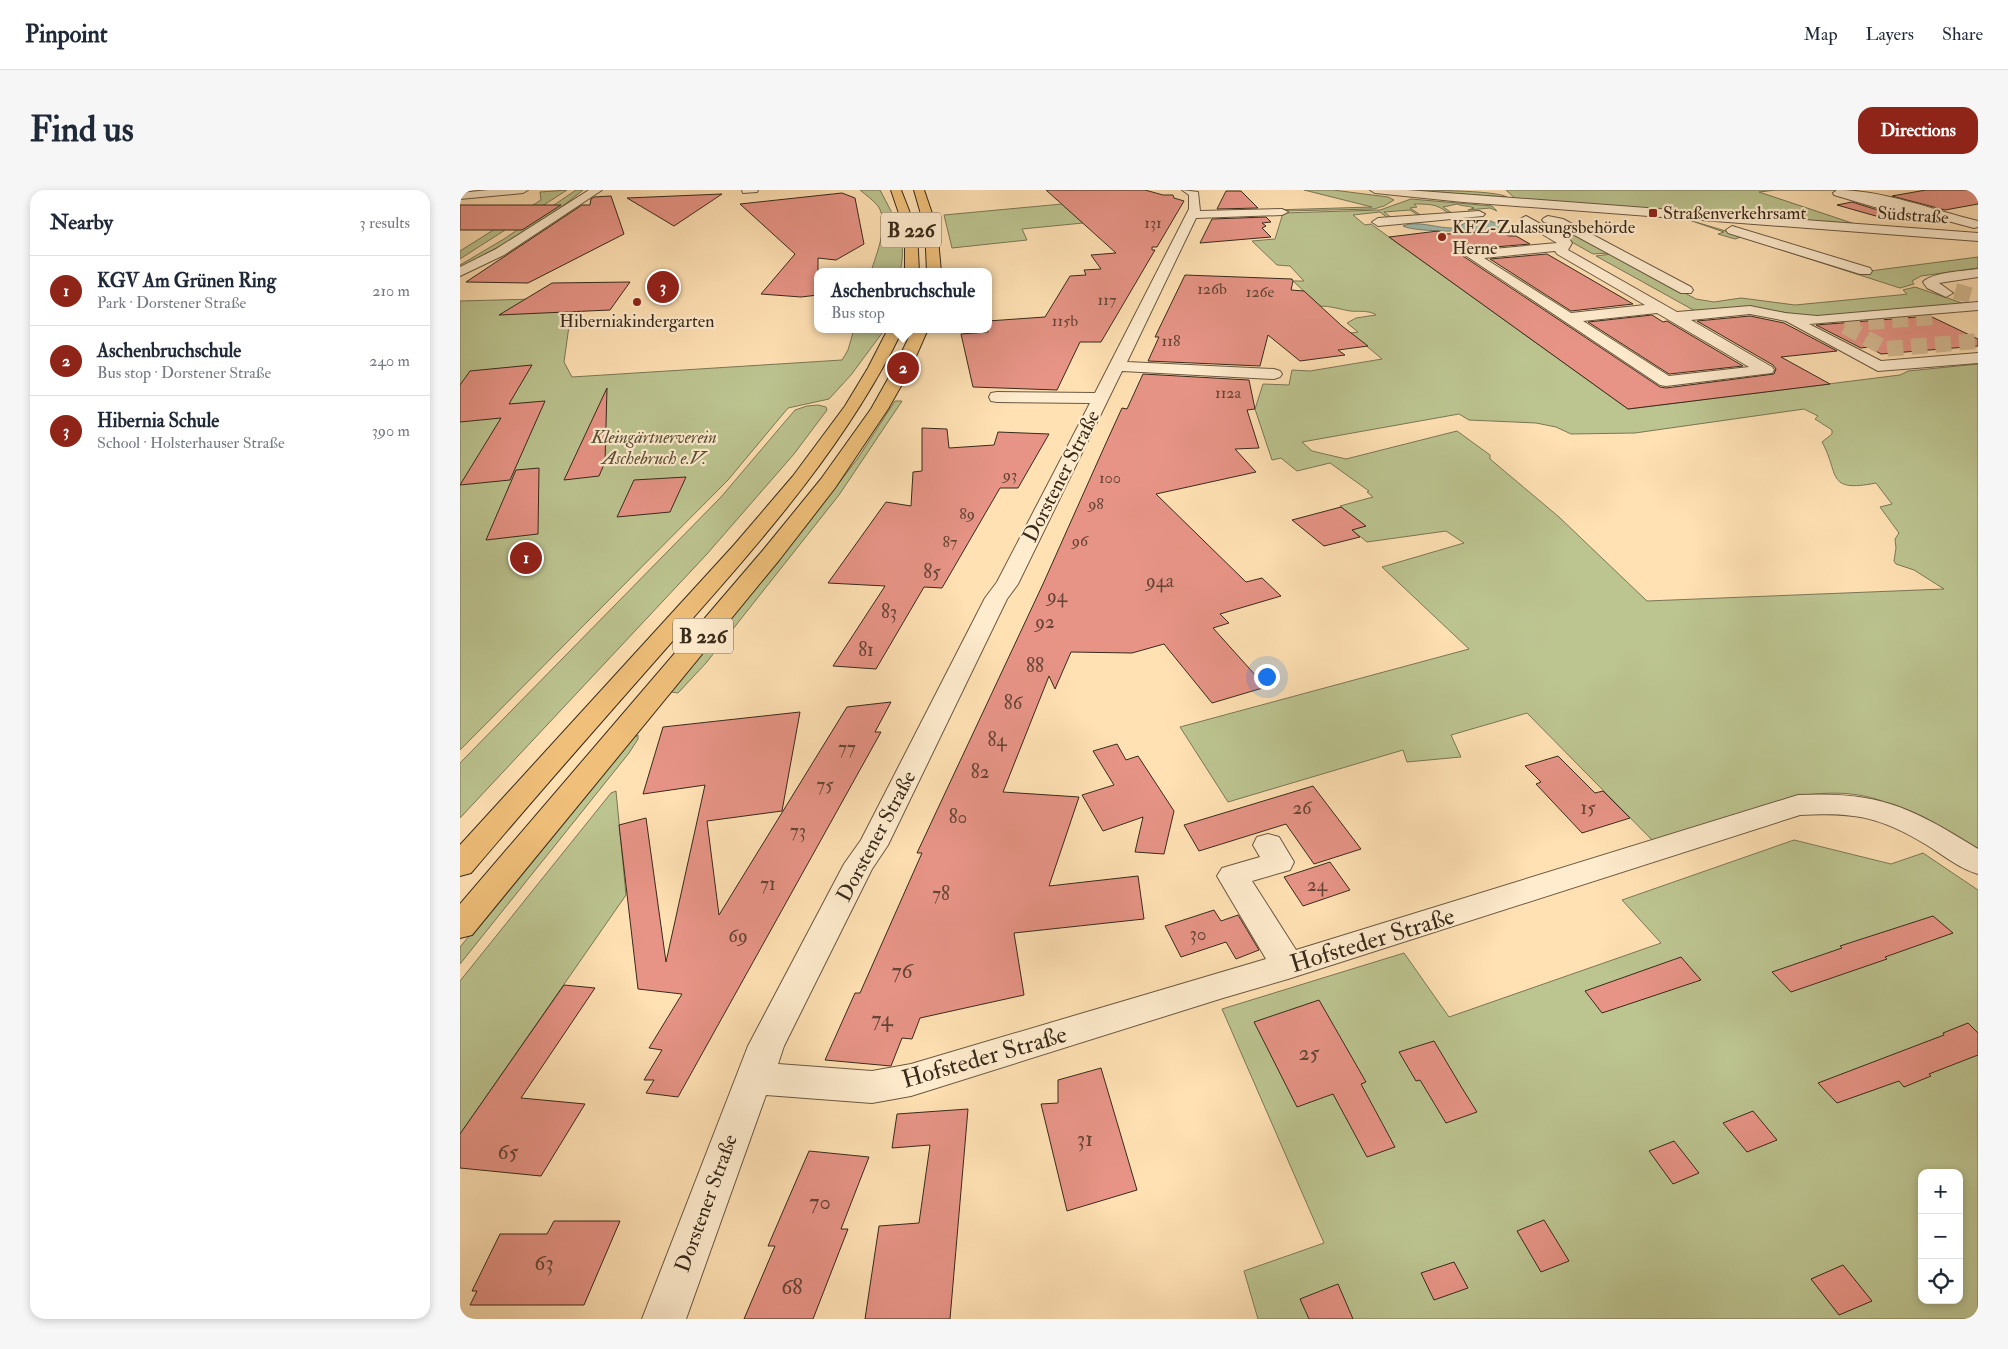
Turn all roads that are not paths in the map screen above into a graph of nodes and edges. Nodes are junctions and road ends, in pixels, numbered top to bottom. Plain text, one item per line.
1 (522, 190) edge
2 (596, 190) edge
3 (896, 190) edge
4 (919, 190) edge
5 (1375, 190) edge
6 (460, 196) edge
7 (1190, 202) edge
8 (1511, 207) junction
9 (1916, 208) junction
10 (1282, 212) dead end
11 (1697, 216) junction
12 (1526, 220) junction
13 (1962, 221) junction
14 (1978, 221) edge
15 (1378, 222) dead end
16 (1978, 225) edge
17 (1978, 237) edge
18 (1564, 246) junction
19 (912, 268) edge
20 (934, 268) edge
21 (1865, 270) dead end
22 (460, 272) edge
23 (1978, 273) tunnel mouth
24 (1686, 290) dead end
25 (1946, 291) tunnel mouth
26 (1976, 301) tunnel mouth
27 (1660, 308) junction
28 (1978, 313) edge
29 (1676, 317) junction
30 (1785, 317) junction
31 (1932, 317) tunnel mouth
32 (1570, 318) junction
33 (894, 333) edge
34 (919, 333) edge
35 (1978, 358) edge
36 (1116, 366) junction
37 (1274, 374) dead end
38 (997, 397) dead end
39 (1100, 398) junction
40 (1268, 846) dead end
41 (1978, 863) edge
42 (460, 865) edge
43 (460, 926) edge
44 (1288, 966) junction
45 (753, 1078) junction
46 (664, 1319) edge

1 - 6 street
2 - 22 street
3 - 19 main road, B 226
4 - 20 main road, B 226
5 - 8 street, Südstraße
7 - 10 street
7 - 36 street, Dorstener Straße
8 - 11 street, Südstraße
8 - 12 street
8 - 15 street
9 - 9 street
9 - 13 street
11 - 17 street, Südstraße
11 - 21 street, Südstraße
12 - 18 street
12 - 24 street
13 - 14 street
13 - 16 street
18 - 27 street
18 - 32 street
23 - 25 street
26 - 30 street
27 - 29 street
27 - 32 street
28 - 31 street
29 - 30 street
29 - 32 street
30 - 35 street
33 - 42 main road, B 226
34 - 43 main road, B 226
36 - 37 street
36 - 39 street, Dorstener Straße
38 - 39 street
39 - 45 street, Dorstener Straße
40 - 44 street
41 - 44 street, Hofsteder Straße
44 - 45 street, Hofsteder Straße
45 - 46 street, Dorstener Straße

